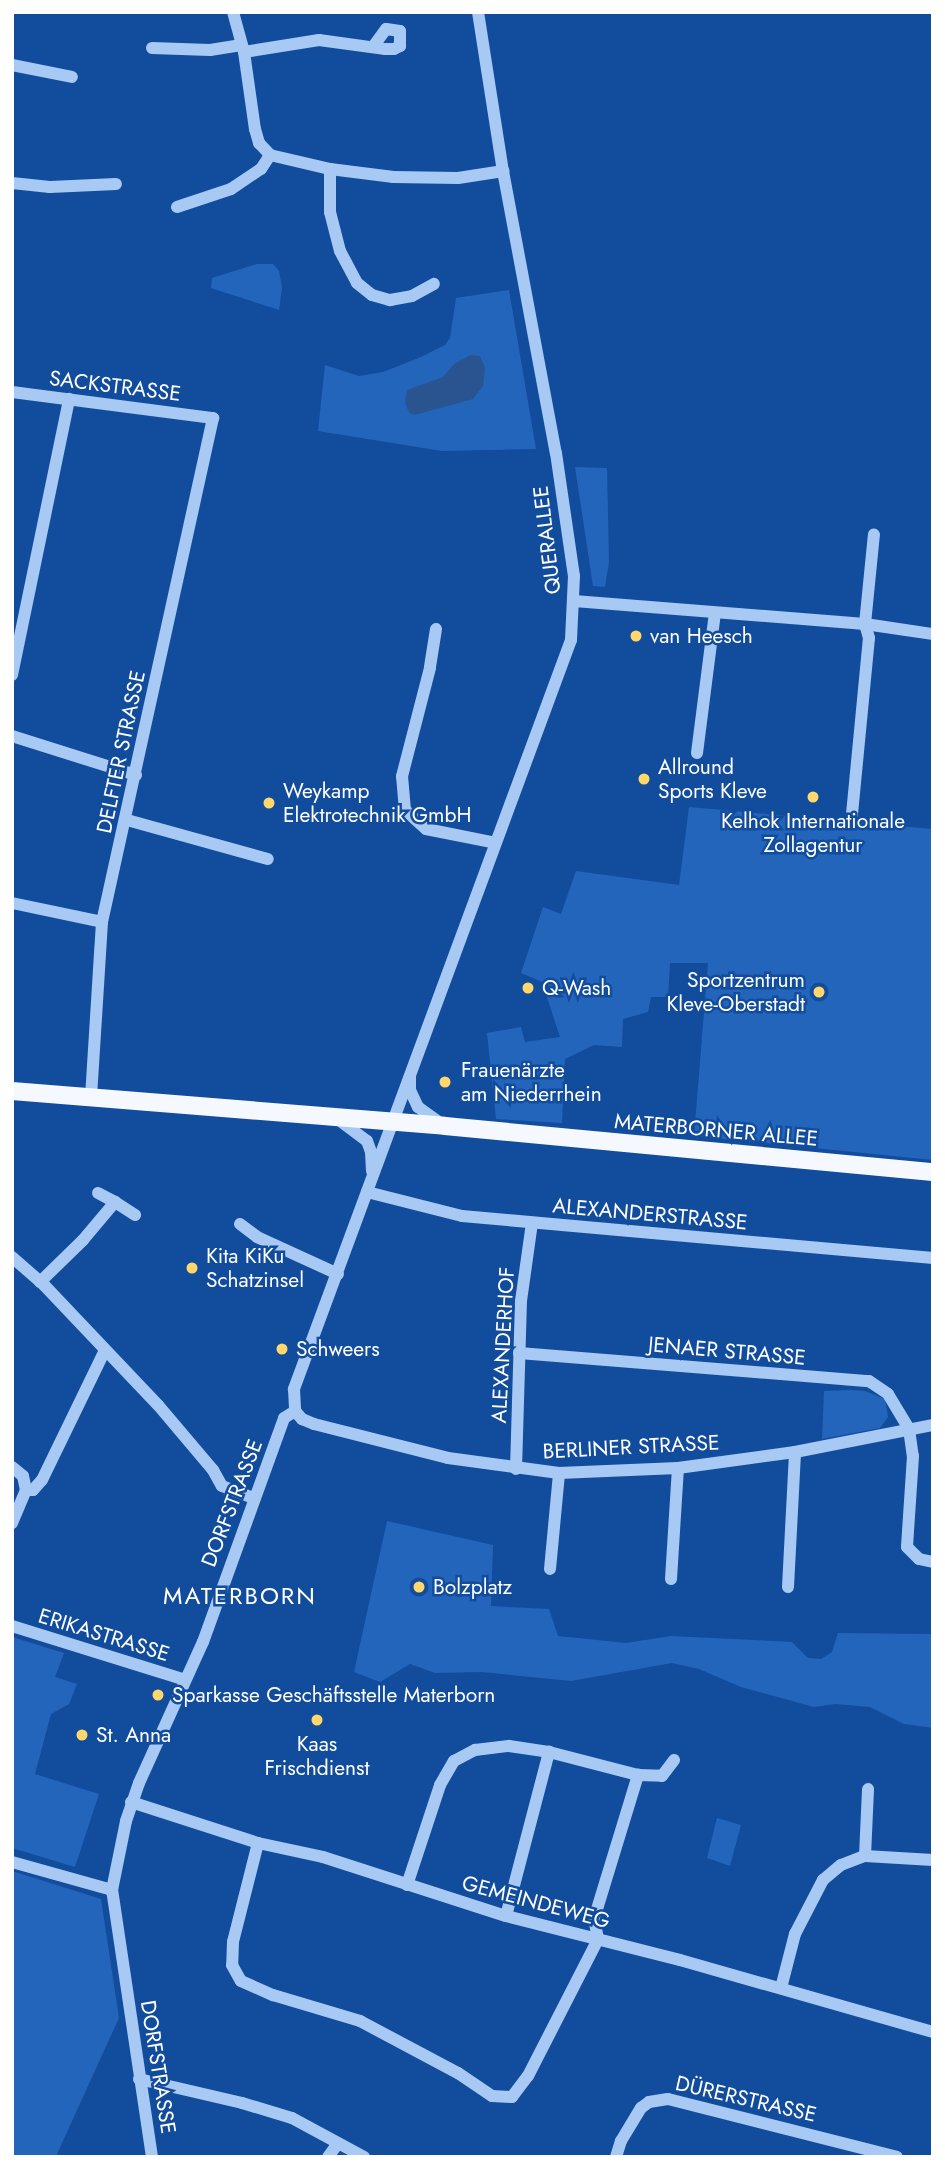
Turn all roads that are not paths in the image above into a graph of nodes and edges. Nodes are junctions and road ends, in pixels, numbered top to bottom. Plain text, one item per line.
1 (233, 12) edge
2 (478, 12) edge
3 (373, 47) dead end
4 (152, 48) dead end
5 (243, 49) junction
6 (12, 65) edge
7 (72, 77) dead end
8 (270, 155) junction
9 (330, 169) junction
10 (503, 171) junction
11 (12, 183) edge
12 (116, 184) dead end
13 (177, 207) dead end
14 (434, 284) dead end
15 (12, 392) edge
16 (69, 399) junction
17 (213, 418) joint
18 (874, 534) dead end
19 (574, 601) junction
20 (715, 612) junction
21 (865, 624) junction
22 (436, 628) dead end
23 (933, 634) edge
24 (12, 675) edge
25 (12, 736) edge
26 (697, 753) dead end
27 (136, 775) junction
28 (852, 814) dead end
29 (127, 820) junction
30 (496, 843) junction
31 (268, 859) dead end
32 (12, 903) edge
33 (102, 922) junction
34 (410, 1073) junction
35 (12, 1091) edge
36 (91, 1097) junction
37 (333, 1117) junction
38 (393, 1122) junction
39 (444, 1126) junction
40 (933, 1172) edge
41 (372, 1178) junction
42 (367, 1192) junction
43 (98, 1193) dead end
44 (115, 1202) junction
45 (135, 1215) dead end
46 (533, 1223) junction
47 (240, 1224) dead end
48 (12, 1257) edge
49 (933, 1258) edge
50 (338, 1274) junction
51 (40, 1282) junction
52 (105, 1350) junction
53 (519, 1353) junction
54 (295, 1411) junction
55 (933, 1425) edge
56 (909, 1429) junction
57 (795, 1452) junction
58 (12, 1467) edge
59 (678, 1468) junction
60 (516, 1469) junction
61 (559, 1473) junction
62 (26, 1490) junction
63 (254, 1498) junction
64 (12, 1523) edge
65 (933, 1562) edge
66 (550, 1569) dead end
67 (671, 1579) dead end
68 (788, 1587) dead end
69 (12, 1626) edge
70 (184, 1680) junction
71 (549, 1752) junction
72 (674, 1759) dead end
73 (638, 1775) junction
74 (868, 1789) dead end
75 (131, 1802) junction
76 (258, 1843) junction
77 (865, 1856) junction
78 (933, 1860) edge
79 (12, 1862) edge
80 (407, 1885) junction
81 (112, 1890) junction
82 (506, 1916) junction
83 (598, 1939) junction
84 (781, 1988) junction
85 (933, 2032) edge
86 (139, 2079) junction
87 (338, 2143) junction
88 (152, 2157) edge
89 (328, 2157) edge
90 (364, 2157) edge
91 (616, 2157) edge
92 (897, 2157) edge

1 - 5 street
2 - 10 street, QUERALLEE
3 - 5 street
4 - 5 street
5 - 8 street
6 - 7 street
8 - 9 street
8 - 13 street
9 - 10 street
9 - 14 street
10 - 19 street, QUERALLEE
11 - 12 street
15 - 16 street, SACKSTRASSE
16 - 17 street, SACKSTRASSE
16 - 24 street
17 - 27 street, DELFTER STRASSE
18 - 21 street
19 - 20 street
19 - 30 street, QUERALLEE
20 - 21 street
20 - 26 street
21 - 23 street
21 - 28 street
22 - 30 street
25 - 27 street
27 - 29 street, DELFTER STRASSE
29 - 31 street
29 - 33 street, DELFTER STRASSE
30 - 34 street, QUERALLEE
32 - 33 street
33 - 36 street, DELFTER STRASSE
34 - 38 street, QUERALLEE
34 - 39 street
35 - 36 main road, MATERBORNER ALLEE
36 - 37 main road, MATERBORNER ALLEE
37 - 38 main road, MATERBORNER ALLEE
37 - 41 street
38 - 39 main road, MATERBORNER ALLEE
38 - 41 street, DORFSTRASSE
39 - 40 main road, MATERBORNER ALLEE
41 - 42 street, DORFSTRASSE
42 - 46 street, ALEXANDERSTRASSE
42 - 50 street, DORFSTRASSE
43 - 44 street
44 - 45 street
44 - 51 street
46 - 49 street, ALEXANDERSTRASSE
46 - 53 street, ALEXANDERHOF
47 - 50 street
48 - 51 street
50 - 54 street, DORFSTRASSE
51 - 52 street
52 - 62 street
52 - 63 street
53 - 56 street, JENAER STRASSE
53 - 60 street, ALEXANDERHOF
54 - 60 street, BERLINER STRASSE
54 - 63 street, DORFSTRASSE
55 - 56 street, BERLINER STRASSE
56 - 57 street, BERLINER STRASSE
56 - 65 street
57 - 59 street, BERLINER STRASSE
57 - 68 street
58 - 62 street
59 - 61 street, BERLINER STRASSE
59 - 67 street
60 - 61 street, BERLINER STRASSE
61 - 66 street
62 - 64 street
63 - 70 street, DORFSTRASSE
69 - 70 street, ERIKASTRASSE
70 - 75 street, DORFSTRASSE
71 - 73 street
71 - 80 street
71 - 82 street
72 - 73 street
73 - 83 street
74 - 77 street
75 - 76 street, GEMEINDEWEG
75 - 81 street, DORFSTRASSE
76 - 80 street, GEMEINDEWEG
76 - 83 street
77 - 78 street
77 - 84 street
79 - 81 street
80 - 82 street, GEMEINDEWEG
81 - 86 street, DORFSTRASSE
82 - 83 street, GEMEINDEWEG
83 - 84 street, GEMEINDEWEG
84 - 85 street, GEMEINDEWEG
86 - 87 street
86 - 88 street, DORFSTRASSE
87 - 89 street
87 - 90 street
91 - 92 street, DÜRERSTRASSE

